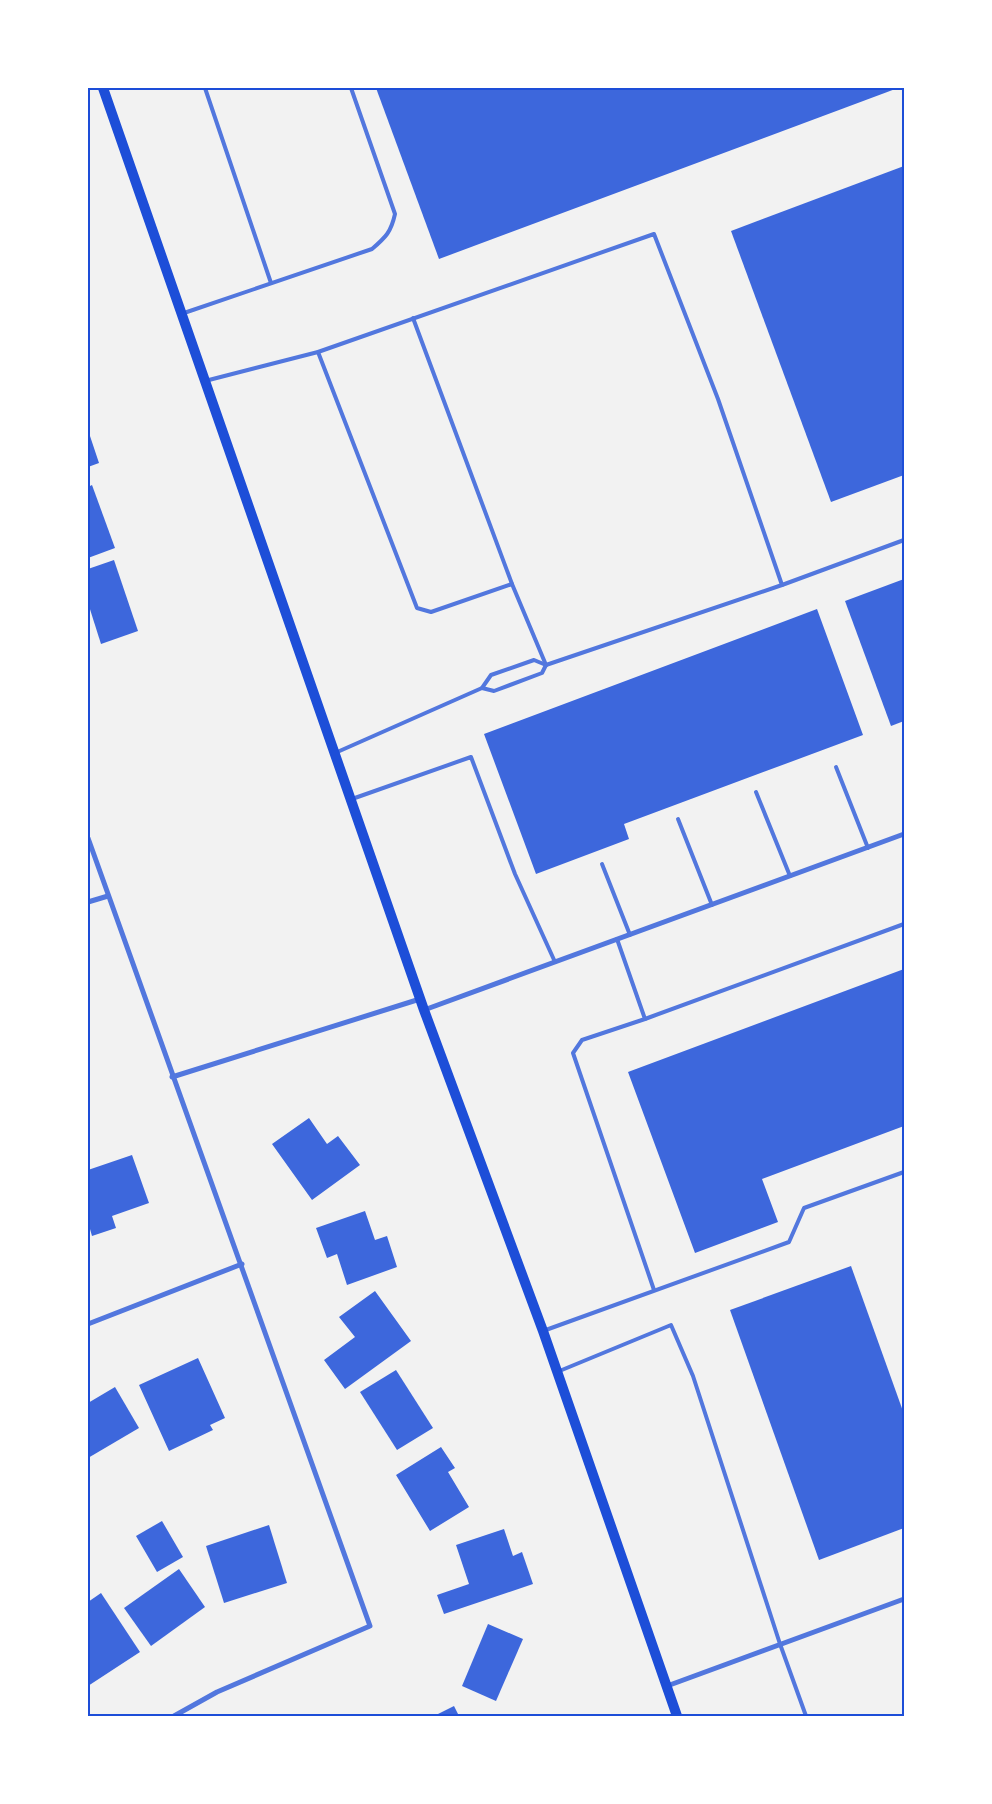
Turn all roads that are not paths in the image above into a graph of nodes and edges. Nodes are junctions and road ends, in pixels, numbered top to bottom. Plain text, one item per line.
1 (103, 88) edge
2 (205, 88) edge
3 (351, 88) edge
4 (271, 283) junction
5 (181, 313) junction
6 (413, 318) junction
7 (318, 352) junction
8 (205, 381) junction
9 (904, 540) edge
10 (512, 584) junction
11 (782, 584) junction
12 (546, 665) junction
13 (482, 688) junction
14 (334, 753) junction
15 (836, 767) dead end
16 (756, 792) dead end
17 (351, 800) junction
18 (678, 819) dead end
19 (904, 834) edge
20 (88, 838) edge
21 (868, 848) junction
22 (602, 864) dead end
23 (790, 876) junction
24 (108, 896) junction
25 (88, 902) edge
26 (712, 905) junction
27 (904, 924) edge
28 (630, 935) junction
29 (617, 940) junction
30 (555, 962) junction
31 (420, 999) junction
32 (424, 1010) junction
33 (645, 1019) junction
34 (172, 1077) junction
35 (904, 1172) edge
36 (242, 1264) junction
37 (654, 1290) junction
38 (88, 1324) edge
39 (543, 1331) junction
40 (557, 1372) junction
41 (904, 1599) edge
42 (780, 1644) junction
43 (666, 1686) junction
44 (174, 1716) edge
45 (677, 1716) edge
46 (806, 1716) edge

1 - 5 main road
2 - 4 lane
3 - 4 lane
4 - 5 lane
5 - 8 main road
6 - 7 lane
6 - 10 lane
6 - 11 lane
7 - 8 lane
7 - 10 lane
8 - 14 main road
9 - 11 lane
10 - 12 lane
11 - 12 lane
12 - 13 lane
12 - 13 lane
13 - 14 lane
14 - 17 main road
15 - 21 lane
16 - 23 lane
17 - 30 lane
17 - 31 main road
18 - 26 lane
19 - 21 street
20 - 24 street
21 - 23 street
22 - 28 lane
23 - 26 street
24 - 25 street
24 - 34 street
26 - 28 street
27 - 33 lane
28 - 29 street
29 - 30 street
29 - 33 lane
30 - 32 street
31 - 32 main road
31 - 34 street
32 - 39 main road
33 - 37 lane
34 - 36 street
35 - 37 lane
36 - 38 street
36 - 44 street
37 - 39 lane
39 - 40 main road
40 - 42 lane
40 - 43 main road
41 - 42 street
42 - 43 street
42 - 46 lane
43 - 45 main road

